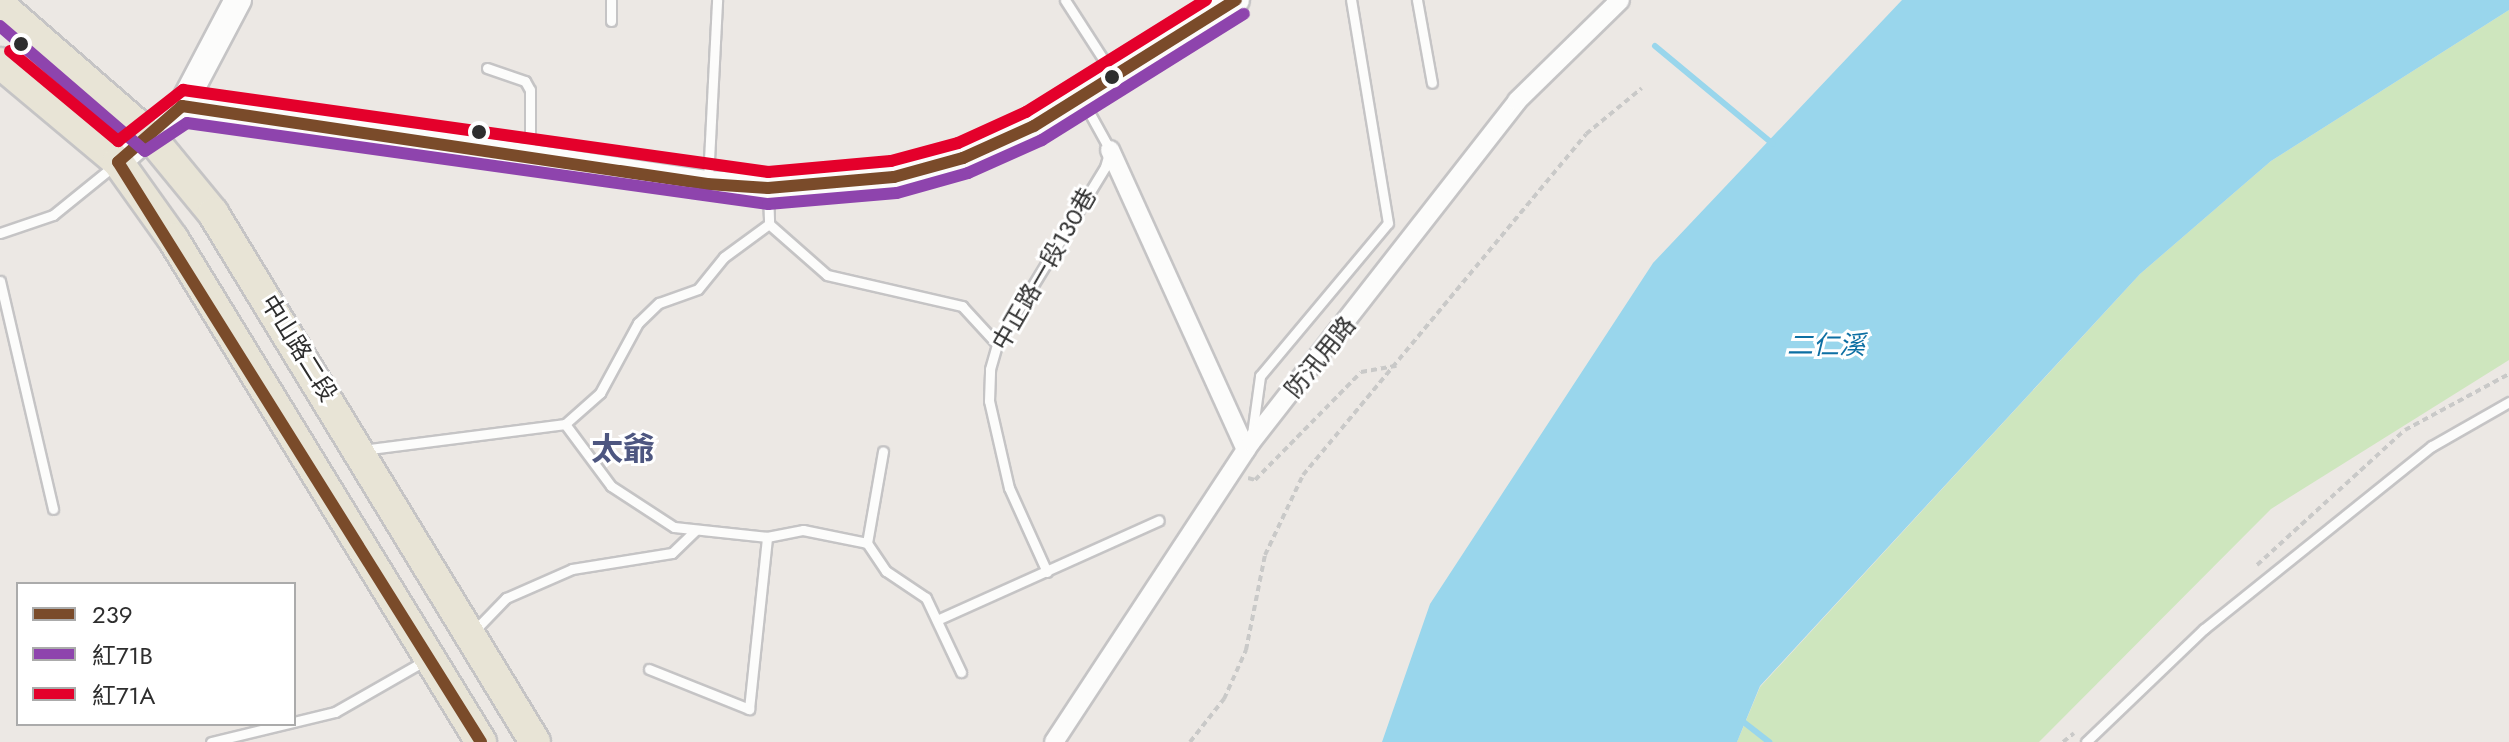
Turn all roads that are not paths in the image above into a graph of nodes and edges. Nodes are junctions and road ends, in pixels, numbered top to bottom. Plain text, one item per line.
1 (238, 0) edge
2 (611, 0) edge
3 (717, 0) edge
4 (1065, 0) edge
5 (1236, 0) edge
6 (1351, 0) edge
7 (1417, 0) edge
8 (1620, 0) edge
9 (0, 5) edge
10 (611, 21) dead end
11 (0, 63) edge
12 (487, 68) dead end
13 (1112, 73) junction
14 (1432, 83) dead end
15 (1081, 98) junction
16 (182, 106) junction
17 (149, 135) junction
18 (1110, 150) junction
19 (530, 161) junction
20 (118, 162) junction
21 (707, 184) junction
22 (768, 188) junction
23 (769, 224) junction
24 (0, 233) edge
25 (0, 281) edge
26 (997, 344) junction
27 (2509, 402) edge
28 (565, 424) junction
29 (1249, 446) junction
30 (359, 451) junction
31 (883, 451) dead end
32 (53, 509) dead end
33 (1159, 520) dead end
34 (696, 530) junction
35 (767, 537) junction
36 (867, 543) junction
37 (1047, 572) junction
38 (937, 620) junction
39 (479, 644) junction
40 (437, 669) junction
41 (649, 669) dead end
42 (961, 672) dead end
43 (296, 721) edge
44 (277, 726) edge
45 (211, 742) edge
46 (464, 742) edge
47 (481, 742) edge
48 (535, 742) edge
49 (553, 742) edge
50 (1054, 742) edge
51 (2086, 742) edge

1 - 16 street
2 - 10 lane
3 - 21 lane
4 - 13 lane
5 - 13 street
6 - 29 lane
7 - 14 lane
8 - 29 street, 防汛用路
9 - 17 main road, 中山路二段
11 - 20 main road, 中山路二段
12 - 19 lane
13 - 15 street
15 - 18 lane, 中正路一段130巷
15 - 22 street
16 - 17 street
16 - 19 street
17 - 20 street
17 - 30 main road, 中山路二段
18 - 26 lane, 中正路一段130巷
18 - 29 street, 中正路一段130巷
19 - 21 street
20 - 24 lane
20 - 40 main road, 中山路二段
21 - 22 street
22 - 23 lane
23 - 26 lane
23 - 28 lane
25 - 32 lane
26 - 37 lane, 中正路一段130巷
27 - 51 lane
28 - 30 lane
28 - 34 lane
29 - 50 street, 防汛用路
30 - 39 main road, 中山路二段
31 - 36 lane
33 - 37 lane
34 - 35 lane
34 - 39 lane
35 - 36 lane
35 - 41 lane
36 - 38 lane
37 - 38 lane
38 - 42 lane
39 - 48 main road, 中山路二段
39 - 49 lane
40 - 43 lane
40 - 46 lane
40 - 47 main road, 中山路二段
44 - 45 lane

